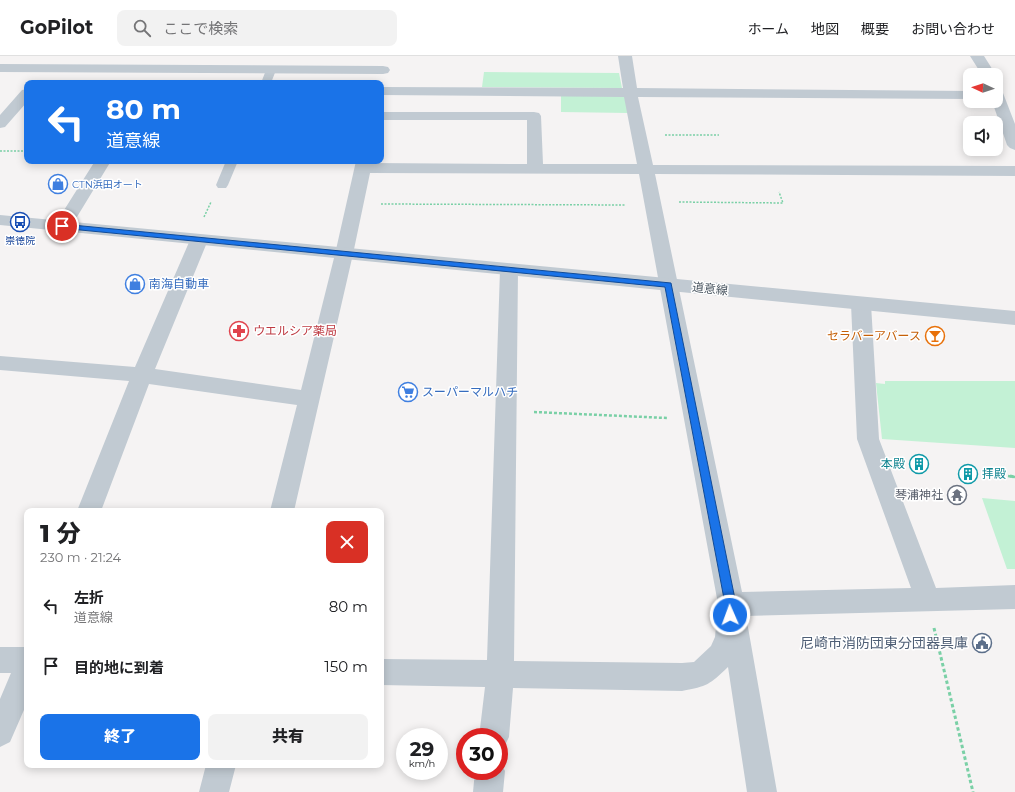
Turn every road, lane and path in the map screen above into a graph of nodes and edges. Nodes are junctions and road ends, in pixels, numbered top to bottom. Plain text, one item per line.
1 (58, 56) edge
2 (172, 56) edge
3 (277, 56) edge
4 (386, 56) edge
5 (625, 56) edge
6 (977, 56) edge
7 (0, 68) edge
8 (48, 68) junction
9 (985, 68) edge
10 (164, 69) junction
11 (271, 70) junction
12 (383, 70) junction
13 (38, 80) edge
14 (157, 80) edge
15 (267, 80) edge
16 (382, 80) edge
17 (384, 91) edge
18 (630, 91) junction
19 (963, 95) edge
20 (24, 96) edge
21 (1001, 108) edge
22 (384, 116) edge
23 (0, 124) edge
24 (639, 135) junction
25 (719, 135) dead end
26 (1015, 144) edge
27 (0, 151) edge
28 (24, 151) edge
29 (101, 164) edge
30 (231, 164) edge
31 (364, 164) edge
32 (535, 168) junction
33 (646, 169) junction
34 (771, 169) junction
35 (1015, 171) edge
36 (222, 185) dead end
37 (355, 204) junction
38 (653, 205) junction
39 (0, 220) edge
40 (62, 226) junction
41 (199, 240) junction
42 (344, 254) junction
43 (509, 270) junction
44 (669, 285) junction
45 (861, 304) junction
46 (1015, 318) edge
47 (0, 363) edge
48 (142, 374) junction
49 (309, 399) junction
50 (506, 410) junction
51 (695, 419) junction
52 (1008, 476) dead end
53 (1015, 476) edge
54 (90, 508) edge
55 (283, 508) edge
56 (1015, 597) edge
57 (928, 600) junction
58 (731, 604) junction
59 (0, 660) edge
60 (24, 660) edge
61 (384, 672) edge
62 (500, 674) junction
63 (24, 677) edge
64 (495, 728) edge
65 (0, 732) edge
66 (220, 768) edge
67 (489, 780) edge
68 (214, 792) edge
69 (488, 792) edge
70 (762, 792) edge
71 (973, 792) edge

1 - 8 street
2 - 10 street
3 - 11 street
4 - 12 street
5 - 18 street
6 - 9 street
7 - 8 street
8 - 10 street
8 - 13 street
10 - 11 street
10 - 14 street
11 - 12 street
11 - 15 lane
12 - 16 street
17 - 18 street
18 - 19 street
18 - 24 street
20 - 23 street
21 - 26 street
22 - 32 street
24 - 25 path
24 - 33 street
27 - 28 path
29 - 40 street
30 - 36 lane
31 - 32 street
31 - 37 street
32 - 33 street
33 - 34 street
33 - 38 street
34 - 35 street
34 - 38 path
37 - 38 path
37 - 42 street
38 - 44 street
39 - 40 street, 道意線
40 - 41 street, 道意線
41 - 42 street, 道意線
41 - 48 street
42 - 43 street, 道意線
42 - 49 street
43 - 44 street, 道意線
43 - 50 street
44 - 45 street, 道意線
44 - 51 street
45 - 46 street, 道意線
45 - 57 street
47 - 48 street
48 - 49 street
48 - 54 street
49 - 55 street
50 - 51 path
50 - 62 street
51 - 58 street
52 - 53 path
56 - 57 street
57 - 58 street
57 - 71 path
58 - 62 street
58 - 70 street
59 - 60 street
61 - 62 street
62 - 64 street
63 - 65 street
66 - 68 street
67 - 69 street

